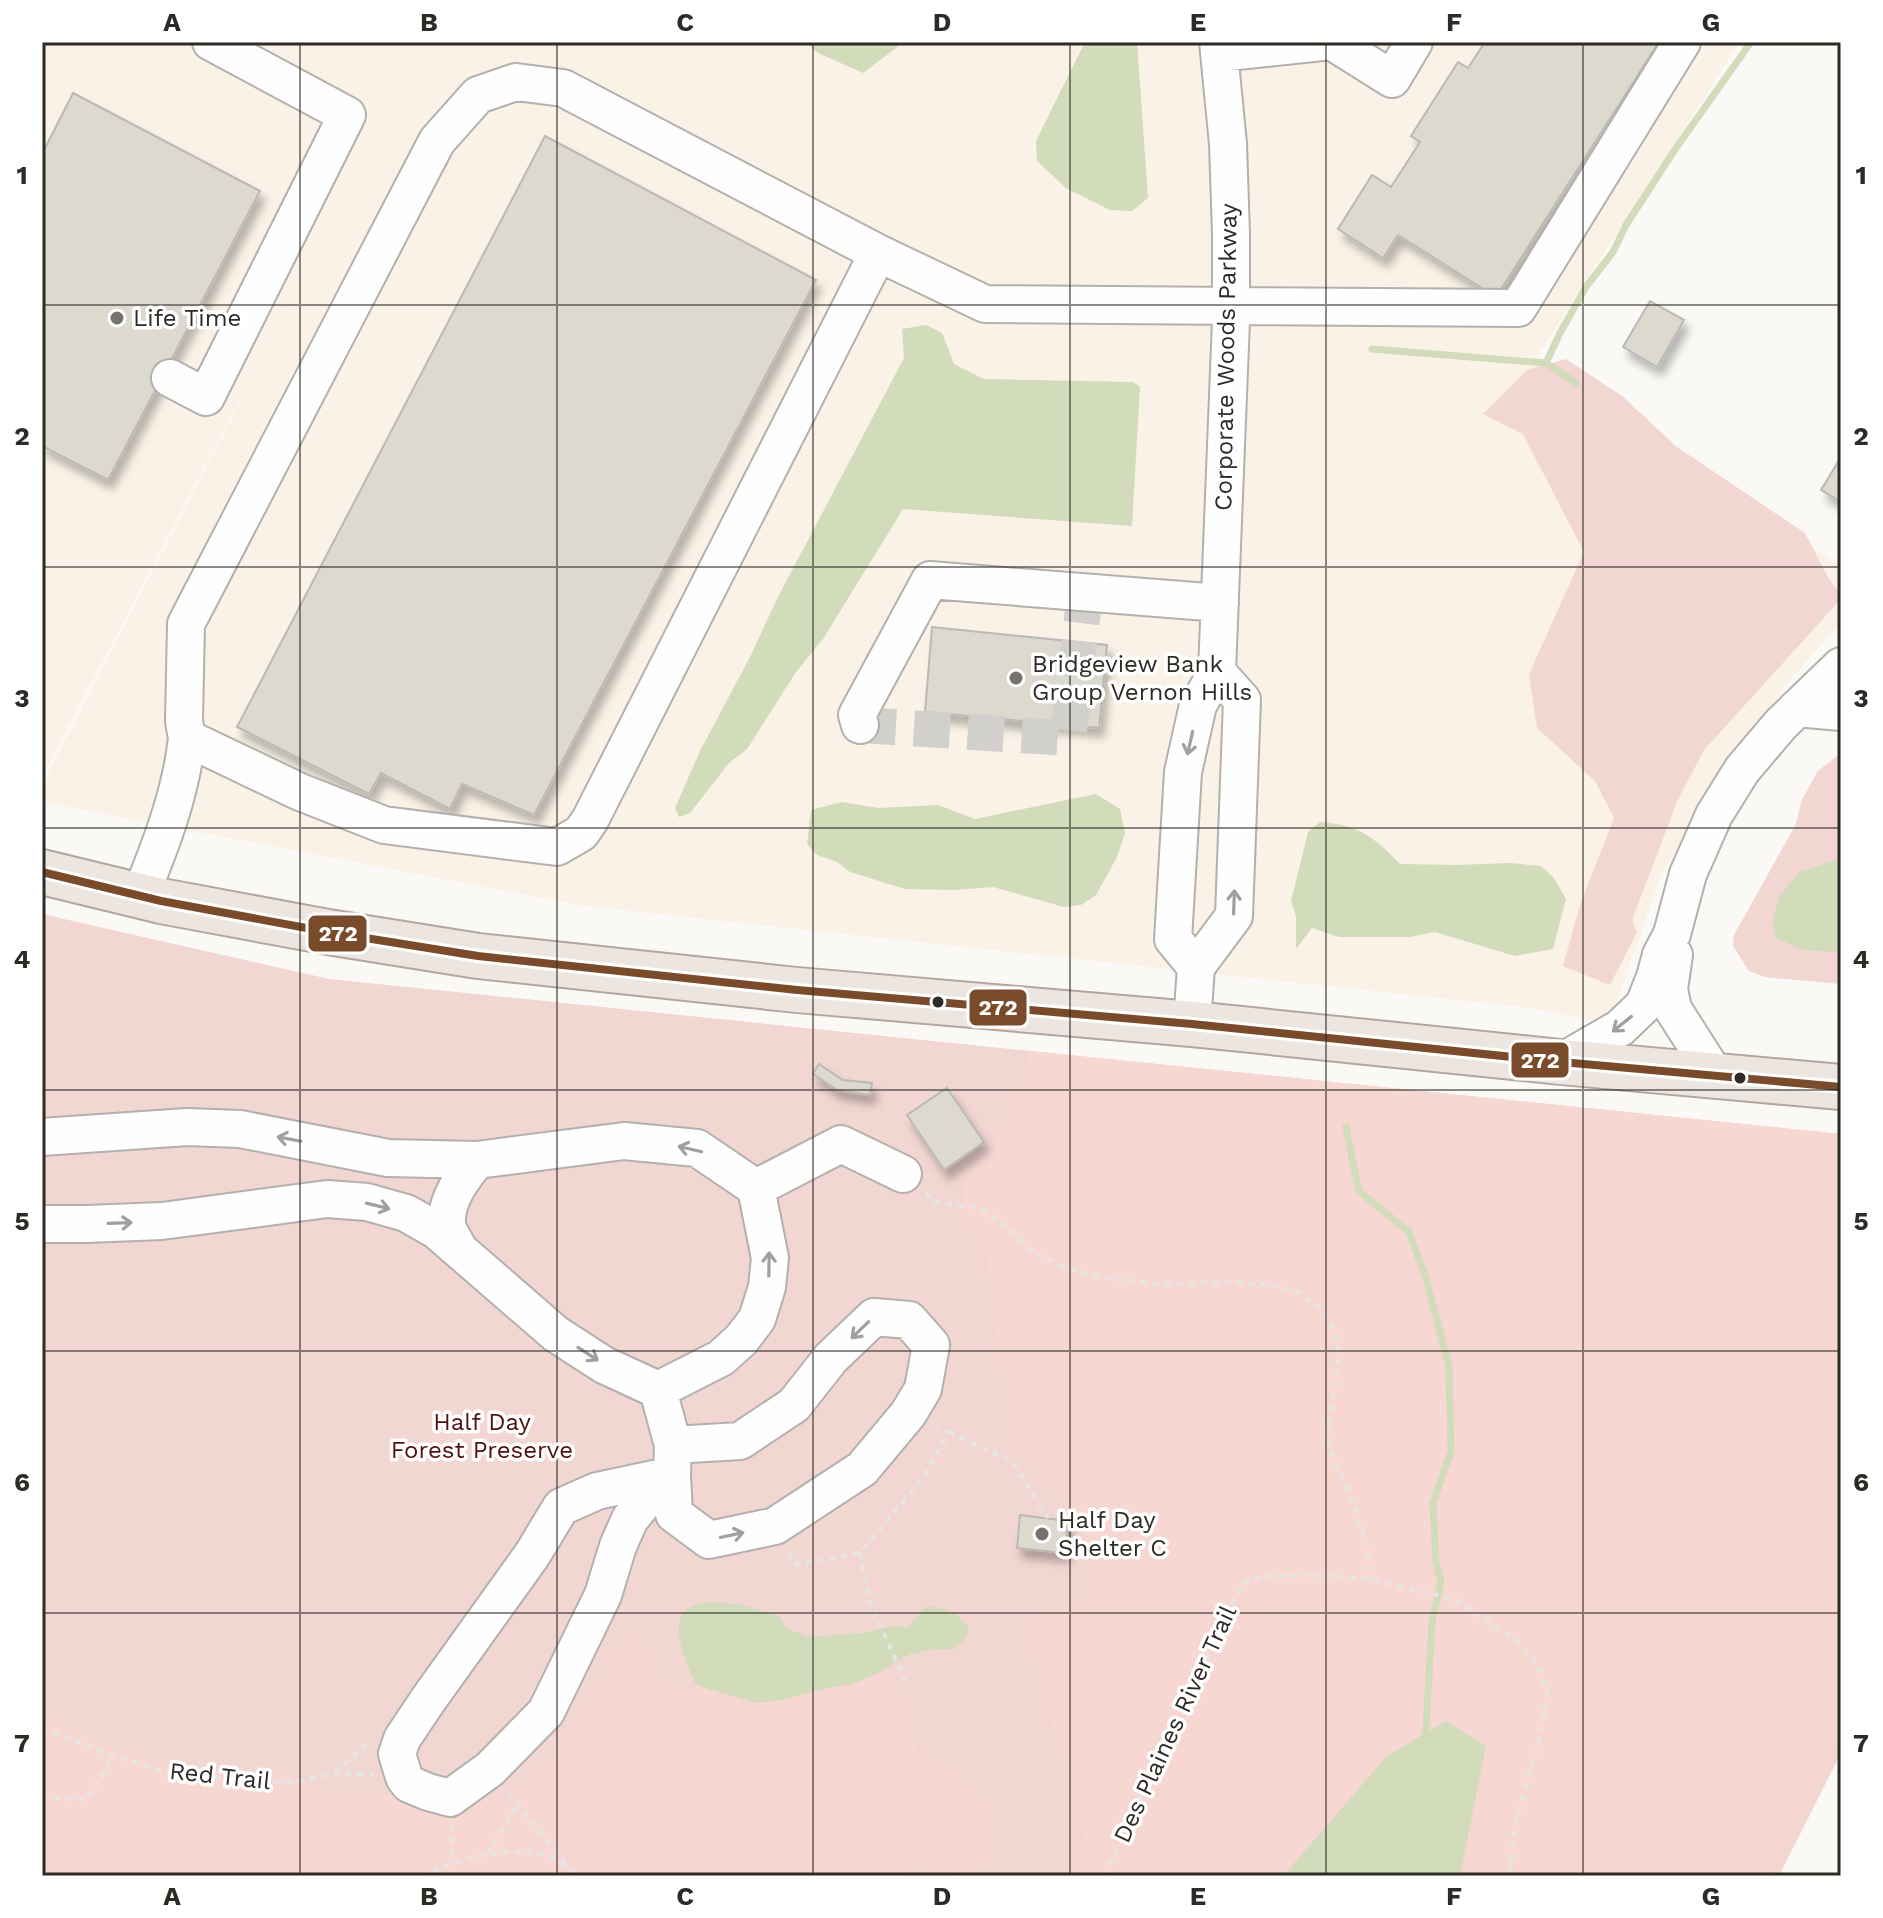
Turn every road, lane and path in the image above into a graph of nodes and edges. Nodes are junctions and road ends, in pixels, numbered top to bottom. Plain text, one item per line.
1 (211, 42) edge
2 (1322, 42) edge
3 (1333, 42) edge
4 (1414, 42) edge
5 (1682, 42) edge
6 (1219, 47) edge
7 (878, 253) junction
8 (1231, 305) junction
9 (170, 378) dead end
10 (1220, 603) junction
11 (1841, 666) edge
12 (1217, 672) junction
13 (1797, 708) junction
14 (1841, 712) edge
15 (860, 725) dead end
16 (187, 738) junction
17 (42, 872) edge
18 (140, 896) junction
19 (1672, 934) junction
20 (1196, 967) junction
21 (1192, 1024) junction
22 (1561, 1062) junction
23 (1715, 1075) junction
24 (1841, 1087) edge
25 (42, 1137) edge
26 (477, 1160) junction
27 (903, 1174) joint
28 (756, 1188) junction
29 (42, 1224) edge
30 (460, 1251) junction
31 (658, 1390) junction
32 (908, 1414) junction
33 (949, 1432) junction
34 (672, 1460) junction
35 (1048, 1518) dead end
36 (775, 1526) junction
37 (860, 1553) junction
38 (1369, 1579) junction
39 (905, 1681) dead end
40 (42, 1729) edge
41 (113, 1755) junction
42 (490, 1769) junction
43 (404, 1777) junction
44 (42, 1798) edge
45 (450, 1798) junction
46 (517, 1804) junction
47 (487, 1855) junction
48 (453, 1863) junction
49 (567, 1866) junction
50 (422, 1876) edge
51 (580, 1876) edge
52 (1105, 1876) edge
53 (1509, 1876) edge

1 - 9 street
2 - 6 street
3 - 4 street
5 - 8 street
6 - 8 street, Corporate Woods Parkway
7 - 8 street
7 - 16 street
7 - 16 street
8 - 10 street, Corporate Woods Parkway
10 - 12 street, Corporate Woods Parkway
10 - 15 street
11 - 13 street
12 -> 20 street, Corporate Woods Parkway
20 -> 12 street
13 - 14 street
13 - 19 street
16 - 18 street
17 - 18 main road
18 - 21 main road
19 -> 22 street
19 - 23 street
20 - 21 street
21 - 22 main road
22 - 23 main road
23 - 24 main road
26 -> 25 street
28 -> 26 street
26 - 30 street
27 - 28 street
27 - 38 path
31 -> 28 street
29 -> 30 street
30 -> 31 street
31 - 34 street
32 - 33 path
32 -> 34 street
32 - 36 street
33 - 35 path
33 - 37 path
34 -> 36 street
34 - 42 street
34 - 43 street
36 - 37 path
37 - 39 path
38 - 52 path, Des Plaines River Trail
38 - 53 path, Des Plaines River Trail
40 - 41 path, Red Trail
41 - 43 path, Red Trail
41 - 44 path
42 - 45 street
42 - 46 path
43 - 45 street
45 - 48 path
46 - 47 path
46 - 49 path
47 - 48 path
47 - 49 path
48 - 50 path
49 - 51 path

